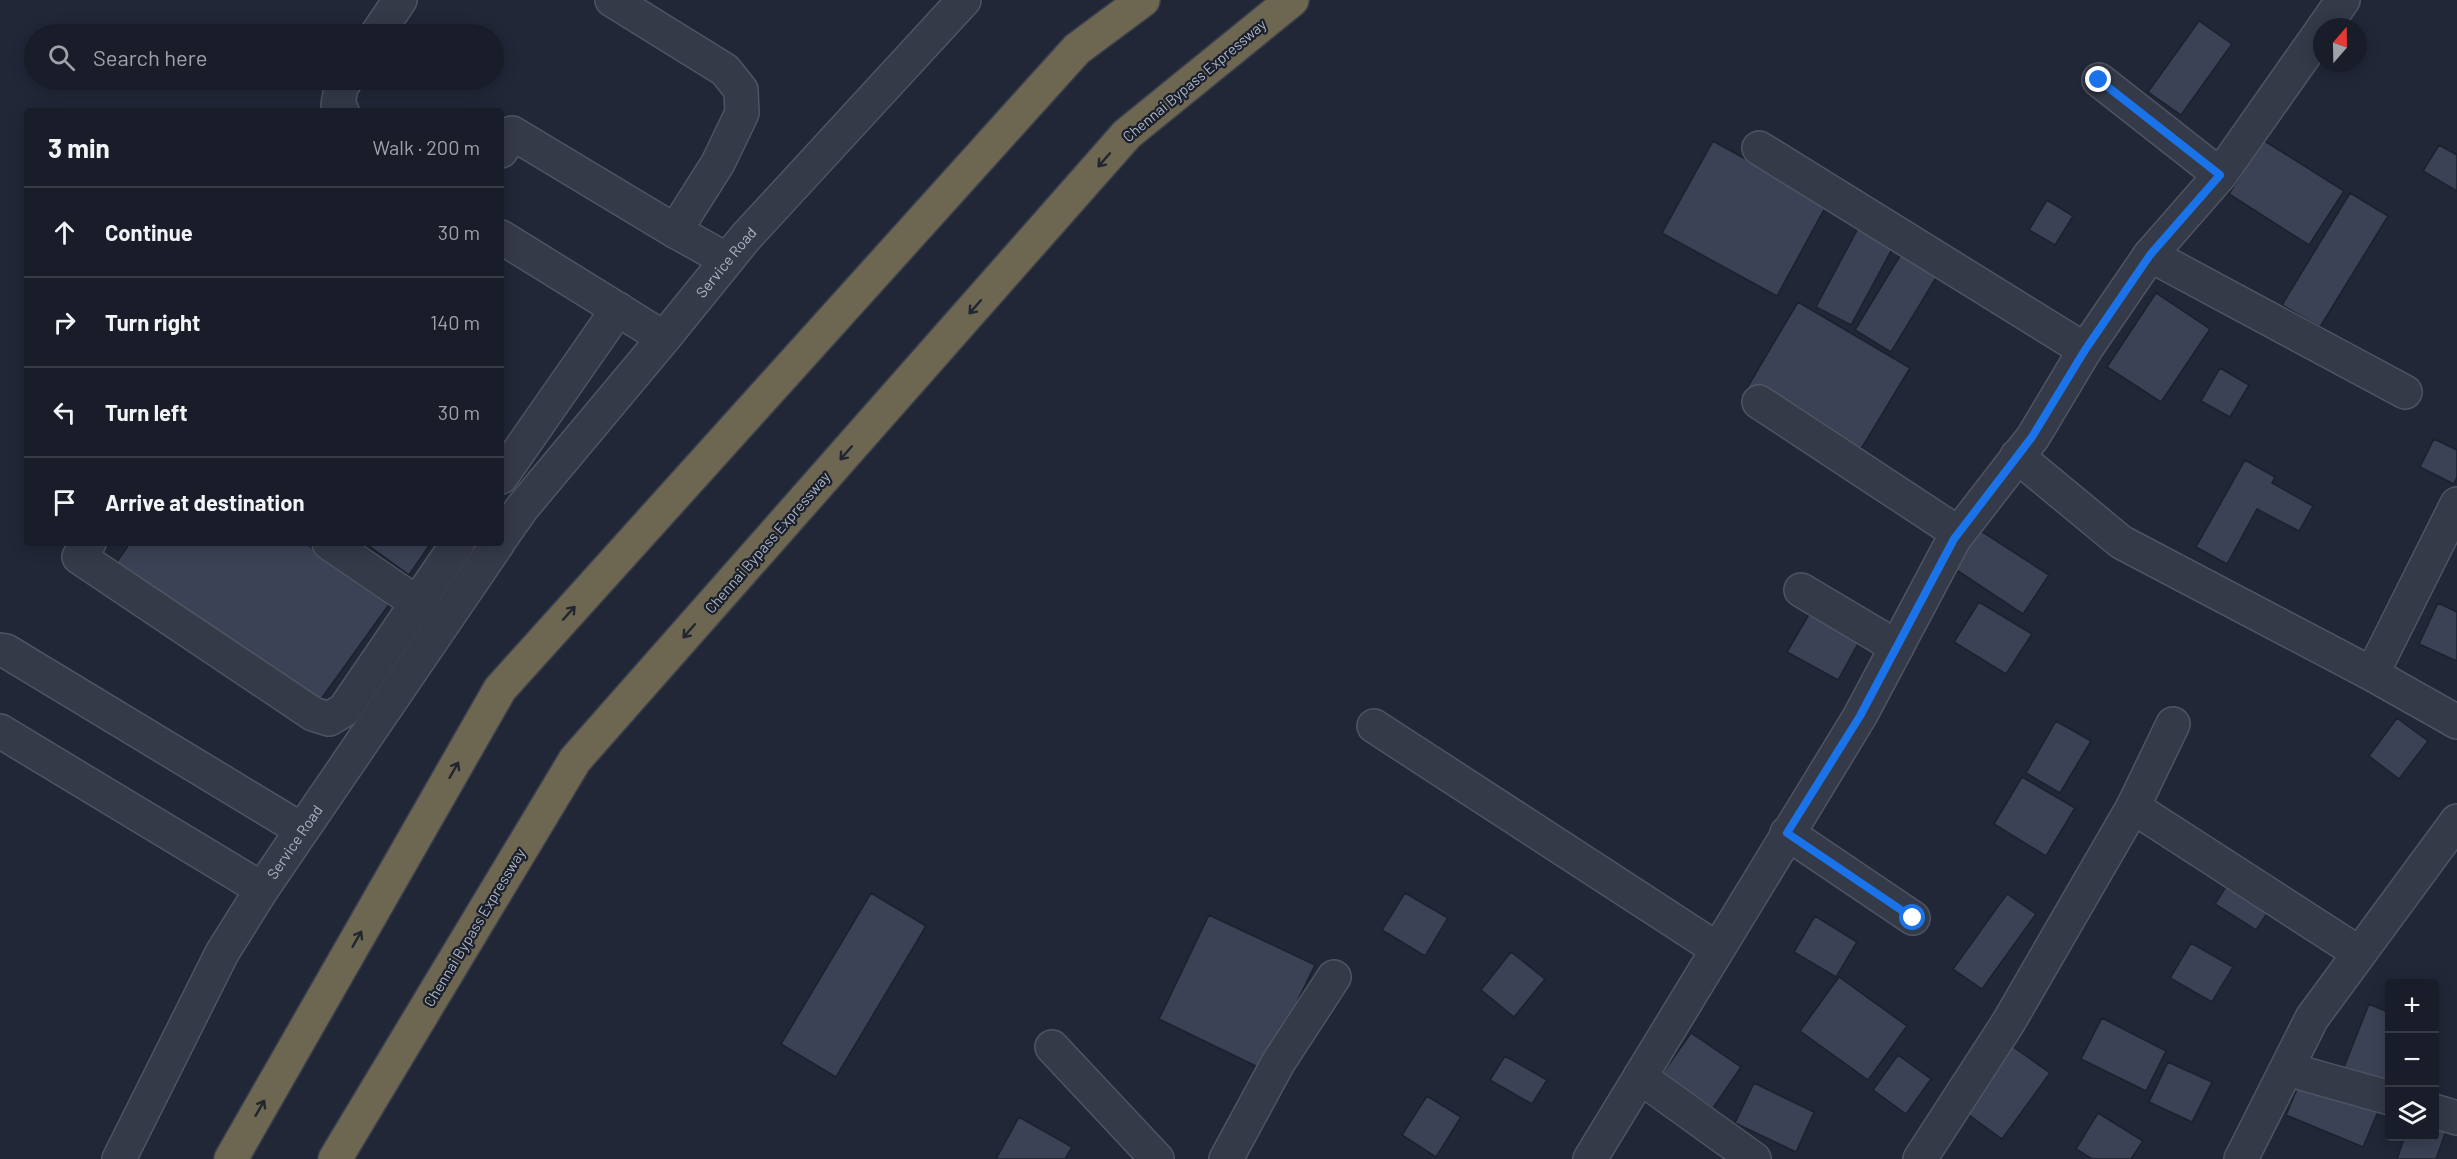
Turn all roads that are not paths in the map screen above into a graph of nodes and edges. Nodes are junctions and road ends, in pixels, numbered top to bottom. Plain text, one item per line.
1 (400, 0) edge
2 (612, 0) edge
3 (964, 0) edge
4 (1143, 0) edge
5 (1292, 0) edge
6 (2343, 0) edge
7 (2330, 18) edge
8 (383, 24) edge
9 (2313, 42) edge
10 (2099, 80) dead end
11 (340, 90) edge
12 (340, 108) edge
13 (504, 146) edge
14 (1759, 148) dead end
15 (2220, 175) junction
16 (675, 231) junction
17 (504, 239) edge
18 (2150, 255) junction
19 (727, 260) junction
20 (618, 309) junction
21 (664, 338) junction
22 (2085, 350) junction
23 (2405, 392) dead end
24 (1759, 402) dead end
25 (2017, 456) junction
26 (505, 462) edge
27 (2457, 504) edge
28 (1958, 533) junction
29 (504, 534) edge
30 (87, 546) edge
31 (332, 546) edge
32 (456, 546) edge
33 (496, 546) edge
34 (1801, 590) dead end
35 (418, 603) junction
36 (444, 621) junction
37 (1897, 647) junction
38 (0, 650) edge
39 (2372, 674) junction
40 (2457, 722) edge
41 (2173, 724) dead end
42 (1374, 726) dead end
43 (0, 731) edge
44 (2133, 807) junction
45 (2457, 821) edge
46 (302, 830) junction
47 (1787, 833) junction
48 (262, 889) junction
49 (1913, 918) dead end
50 (1716, 949) junction
51 (2360, 953) junction
52 (1334, 976) dead end
53 (1052, 1047) dead end
54 (2287, 1069) junction
55 (1640, 1077) junction
56 (2385, 1097) edge
57 (2439, 1113) edge
58 (2457, 1118) edge
59 (119, 1159) edge
60 (231, 1159) edge
61 (334, 1159) edge
62 (1157, 1159) edge
63 (1226, 1159) edge
64 (1590, 1159) edge
65 (1754, 1159) edge
66 (1920, 1159) edge
67 (2241, 1159) edge

1 - 8 street
2 - 16 street
3 - 19 street, Service Road
60 -> 4 highway
5 -> 61 highway, Chennai Bypass Expressway
6 - 7 street
9 - 15 street
10 - 15 street
11 - 12 street
13 - 16 street
14 - 22 street
15 - 18 street
16 - 19 street
17 - 20 street
18 - 22 street
18 - 23 street
19 - 21 street, Service Road
20 - 21 street
20 - 26 street
21 - 29 street, Service Road
22 - 25 street
24 - 28 street
25 - 28 street
25 - 39 street
27 - 39 street
28 - 37 street
30 - 35 street
31 - 35 street
32 - 35 street
33 - 36 street, Service Road
34 - 37 street
35 - 36 street
36 - 46 street, Service Road
37 - 47 street
38 - 46 street
39 - 40 street
41 - 44 street
42 - 50 street
43 - 48 street
44 - 51 street
44 - 66 street
45 - 51 street
46 - 48 street, Service Road
47 - 49 street
47 - 50 street
48 - 59 street, Service Road
50 - 55 street
51 - 54 street
52 - 63 street
53 - 62 street
54 - 56 street
54 - 67 street
55 - 64 street
55 - 65 street
57 - 58 street

